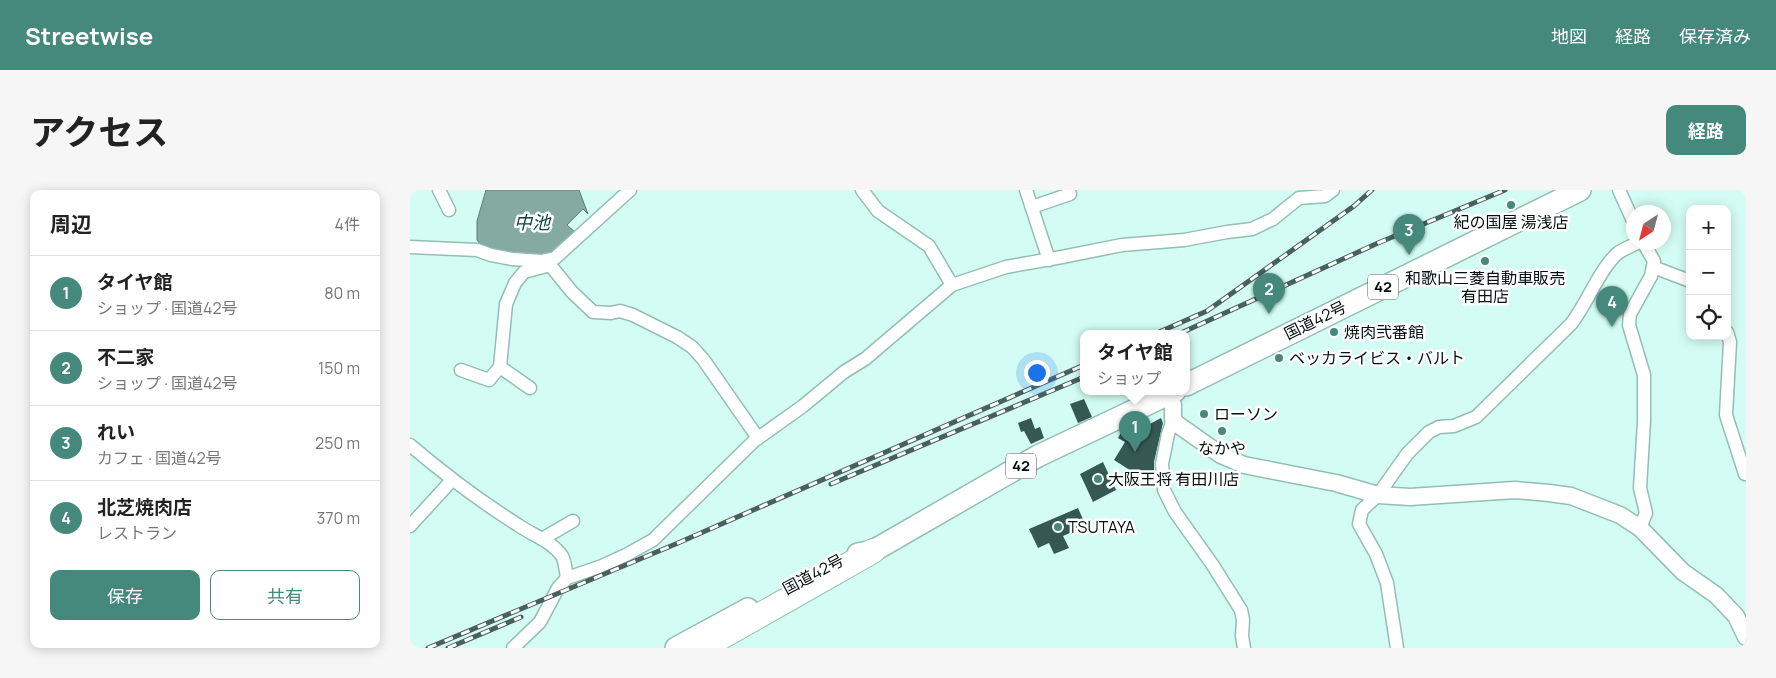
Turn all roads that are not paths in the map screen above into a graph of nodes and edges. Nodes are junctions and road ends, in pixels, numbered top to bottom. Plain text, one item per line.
1 (439, 190) edge
2 (630, 190) edge
3 (862, 190) edge
4 (1026, 190) edge
5 (1068, 190) edge
6 (1333, 190) edge
7 (1619, 190) edge
8 (1570, 192) edge
9 (1626, 205) edge
10 (1032, 207) junction
11 (449, 210) dead end
12 (410, 247) edge
13 (1626, 249) edge
14 (1648, 250) edge
15 (1049, 260) junction
16 (548, 263) junction
17 (1653, 267) junction
18 (1686, 279) edge
19 (952, 285) junction
20 (1729, 340) edge
21 (500, 367) junction
22 (461, 370) dead end
23 (1190, 383) edge
24 (530, 388) dead end
25 (1167, 395) edge
26 (1171, 395) edge
27 (1173, 420) junction
28 (758, 438) junction
29 (410, 445) edge
30 (1745, 474) edge
31 (452, 480) junction
32 (1378, 495) junction
33 (951, 506) junction
34 (572, 521) dead end
35 (410, 526) edge
36 (1640, 528) junction
37 (542, 539) junction
38 (873, 551) junction
39 (567, 578) junction
40 (1746, 636) edge
41 (513, 648) edge
42 (676, 648) edge
43 (702, 648) edge
44 (724, 648) edge
45 (1244, 648) edge
46 (1397, 648) edge

1 - 11 street
2 - 16 street
3 - 19 street
4 - 10 street
5 - 10 street
6 - 15 street
7 - 9 street
8 - 23 highway, 国道42号 / 42
10 - 15 street
12 - 16 street
13 - 32 street
14 - 17 street
15 - 19 street
16 - 21 street
16 - 28 street
17 - 18 street
17 - 36 street
19 - 28 street
20 - 30 street
21 - 22 street
21 - 24 street
25 - 33 highway, 国道42号 / 42
26 - 27 street
27 - 32 street
27 - 45 street
28 - 39 street
29 - 31 street
31 - 35 street
31 - 37 street
32 - 36 street
32 - 46 street
33 - 38 highway, 国道42号 / 42
33 - 44 highway, 国道42号 / 42
34 - 37 street
36 - 40 street
37 - 39 street
38 - 42 highway, 国道42号 / 42
38 - 43 highway
39 - 41 street

